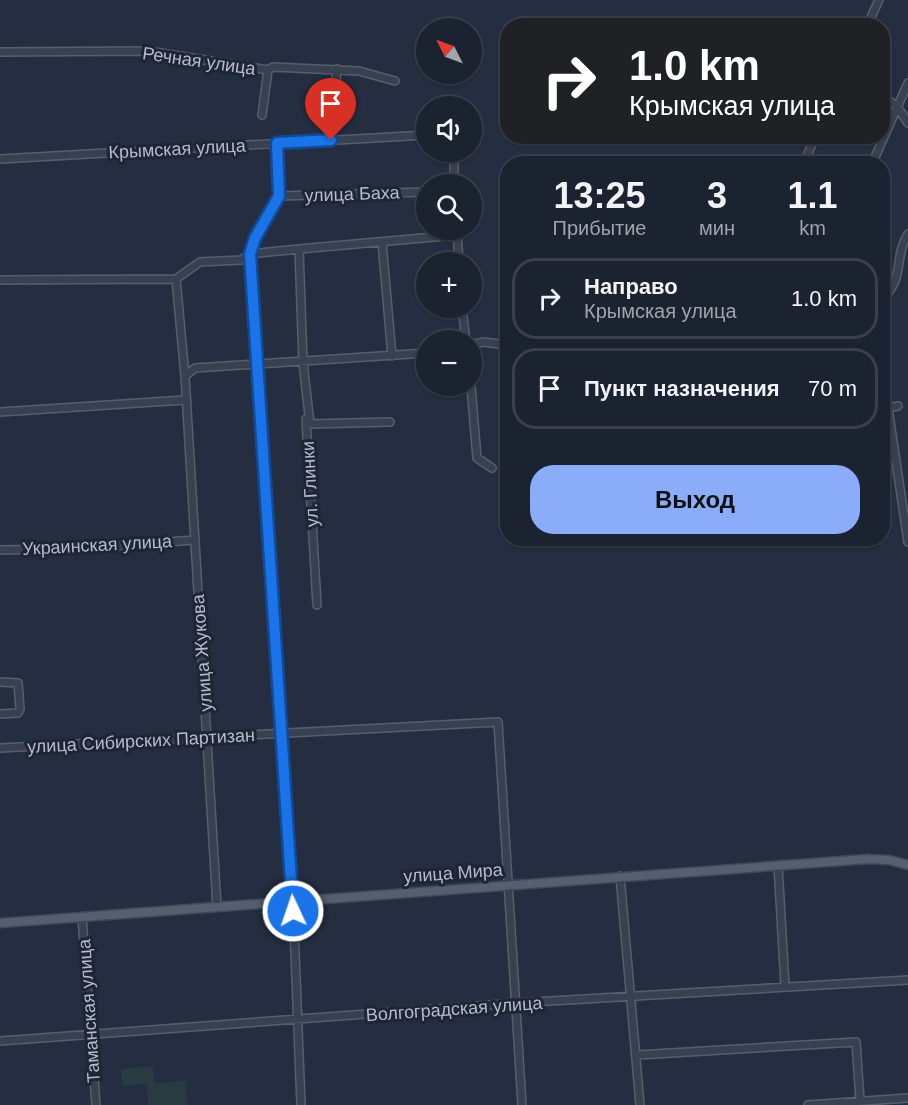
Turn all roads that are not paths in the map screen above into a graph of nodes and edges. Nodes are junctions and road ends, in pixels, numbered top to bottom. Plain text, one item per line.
1 (879, 0) edge
2 (871, 18) edge
3 (0, 52) edge
4 (337, 69) junction
5 (267, 70) junction
6 (395, 81) dead end
7 (908, 83) edge
8 (890, 102) edge
9 (897, 106) junction
10 (262, 115) dead end
11 (890, 122) edge
12 (908, 123) edge
13 (416, 136) edge
14 (331, 140) junction
15 (277, 143) junction
16 (0, 159) edge
17 (416, 192) edge
18 (279, 196) junction
19 (908, 234) edge
20 (416, 237) edge
21 (382, 242) junction
22 (299, 249) junction
23 (250, 254) junction
24 (176, 279) junction
25 (0, 280) edge
26 (890, 289) edge
27 (482, 342) edge
28 (500, 344) edge
29 (416, 354) edge
30 (392, 356) junction
31 (303, 363) junction
32 (256, 365) junction
33 (185, 376) junction
34 (472, 396) edge
35 (185, 400) junction
36 (890, 405) edge
37 (898, 406) dead end
38 (0, 412) edge
39 (390, 422) dead end
40 (890, 435) edge
41 (492, 468) dead end
42 (194, 540) junction
43 (908, 542) edge
44 (0, 550) edge
45 (317, 605) dead end
46 (0, 682) edge
47 (0, 714) edge
48 (281, 735) junction
49 (208, 737) junction
50 (0, 748) edge
51 (778, 865) junction
52 (908, 865) edge
53 (620, 876) junction
54 (508, 886) junction
55 (293, 902) junction
56 (217, 907) junction
57 (81, 917) junction
58 (0, 922) edge
59 (908, 980) edge
60 (785, 986) junction
61 (632, 997) junction
62 (516, 1003) junction
63 (296, 1021) junction
64 (91, 1035) junction
65 (0, 1041) edge
66 (637, 1055) junction
67 (908, 1098) edge
68 (860, 1101) junction
69 (96, 1105) edge
70 (301, 1105) edge
71 (522, 1105) edge
72 (640, 1105) edge
73 (808, 1105) edge

1 - 2 street
3 - 5 street, Речная улица
4 - 5 street, Речная улица
4 - 6 street, Речная улица
4 - 14 street
5 - 10 street
7 - 9 street
8 - 9 street
9 - 11 street
9 - 12 street
13 - 14 street, Крымская улица
14 - 15 street, Крымская улица
15 - 16 street, Крымская улица
15 - 18 street
17 - 18 street, улица Баха
18 - 23 street
19 - 26 street
20 - 21 street
21 - 22 street
21 - 30 street
22 - 23 street
22 - 31 street
23 - 24 street
23 - 32 street
24 - 25 street
24 - 33 street, улица Жукова
27 - 28 street
29 - 30 street
30 - 31 street
31 - 32 street
31 - 39 street
31 - 45 street, ул. Глинки
32 - 33 street
32 - 48 street
33 - 35 street, улица Жукова
34 - 41 street
35 - 38 street
35 - 42 street, улица Жукова
36 - 37 street
40 - 43 street
42 - 44 street, Украинская улица
42 - 49 street, улица Жукова
46 - 47 street
48 - 49 street, улица Сибирских Партизан
48 - 54 street, улица Сибирских Партизан
48 - 55 street
49 - 50 street, улица Сибирских Партизан
49 - 56 street, улица Жукова
51 - 52 main road, улица Мира
51 - 53 main road, улица Мира
51 - 60 street
53 - 54 main road, улица Мира
53 - 61 street
54 - 55 main road, улица Мира
54 - 62 street
55 - 56 main road, улица Мира
55 - 63 street
56 - 57 main road, улица Мира
57 - 58 main road, улица Мира
57 - 64 street, Таманская улица
59 - 60 street, Волгоградская улица
60 - 61 street, Волгоградская улица
61 - 62 street, Волгоградская улица
61 - 66 street
62 - 63 street, Волгоградская улица
62 - 71 street
63 - 64 street, Волгоградская улица
63 - 70 street
64 - 65 street, Волгоградская улица
64 - 69 street, Таманская улица
66 - 68 street
66 - 72 street
67 - 68 street
68 - 73 street

